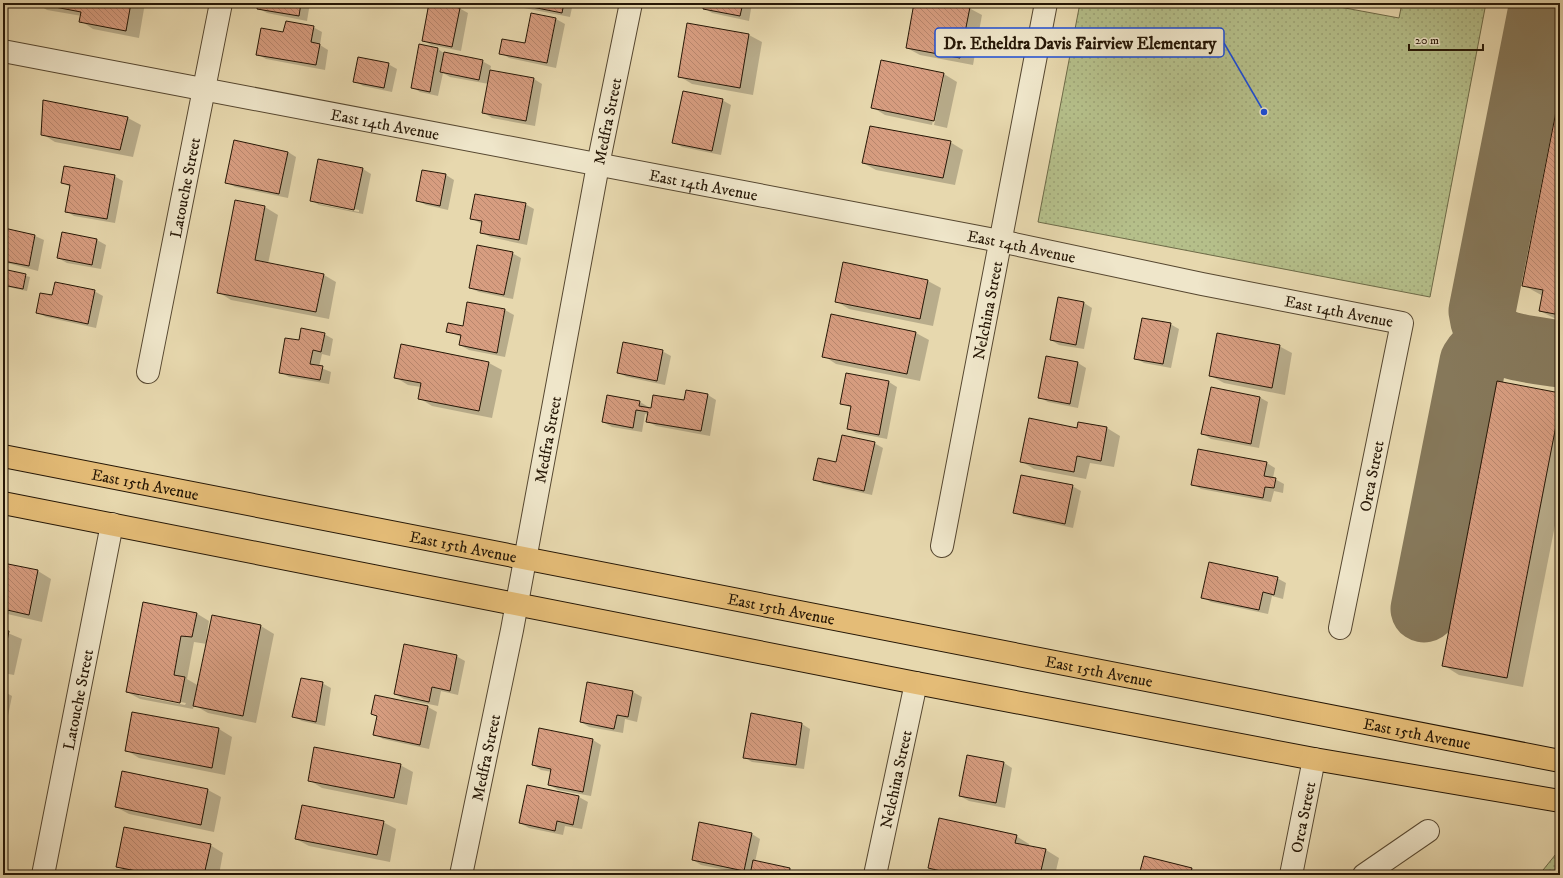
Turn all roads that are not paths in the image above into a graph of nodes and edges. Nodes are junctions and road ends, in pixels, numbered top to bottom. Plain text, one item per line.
1 (221, 3) edge
2 (631, 3) edge
3 (1046, 3) edge
4 (3, 51) edge
5 (204, 89) junction
6 (598, 165) junction
7 (1000, 241) junction
8 (1402, 323) joint
9 (148, 372) dead end
10 (3, 456) edge
11 (3, 503) edge
12 (112, 524) junction
13 (942, 546) dead end
14 (525, 559) junction
15 (517, 603) junction
16 (1340, 628) dead end
17 (916, 683) junction
18 (1314, 759) junction
19 (1560, 761) edge
20 (1560, 801) edge
21 (1428, 831) dead end
22 (43, 875) edge
23 (461, 875) edge
24 (875, 875) edge
25 (1291, 875) edge
26 (1364, 875) edge

1 - 5 street, Latouche Street
2 - 6 street, Medfra Street
3 - 7 street, Nelchina Street
4 - 5 street, East 14th Avenue
5 - 6 street, East 14th Avenue
5 - 9 street, Latouche Street
6 - 7 street, East 14th Avenue
6 - 14 street, Medfra Street
7 - 8 street, East 14th Avenue
7 - 13 street, Nelchina Street
8 - 16 street, Orca Street
10 - 14 main road, East 15th Avenue
11 - 12 main road
12 - 15 main road
12 - 22 street, Latouche Street
14 - 15 street, Medfra Street
14 - 19 main road, East 15th Avenue
15 - 17 main road
15 - 23 street, Medfra Street
17 - 18 main road
17 - 24 street, Nelchina Street
18 - 20 main road
18 - 25 street, Orca Street
21 - 26 street

